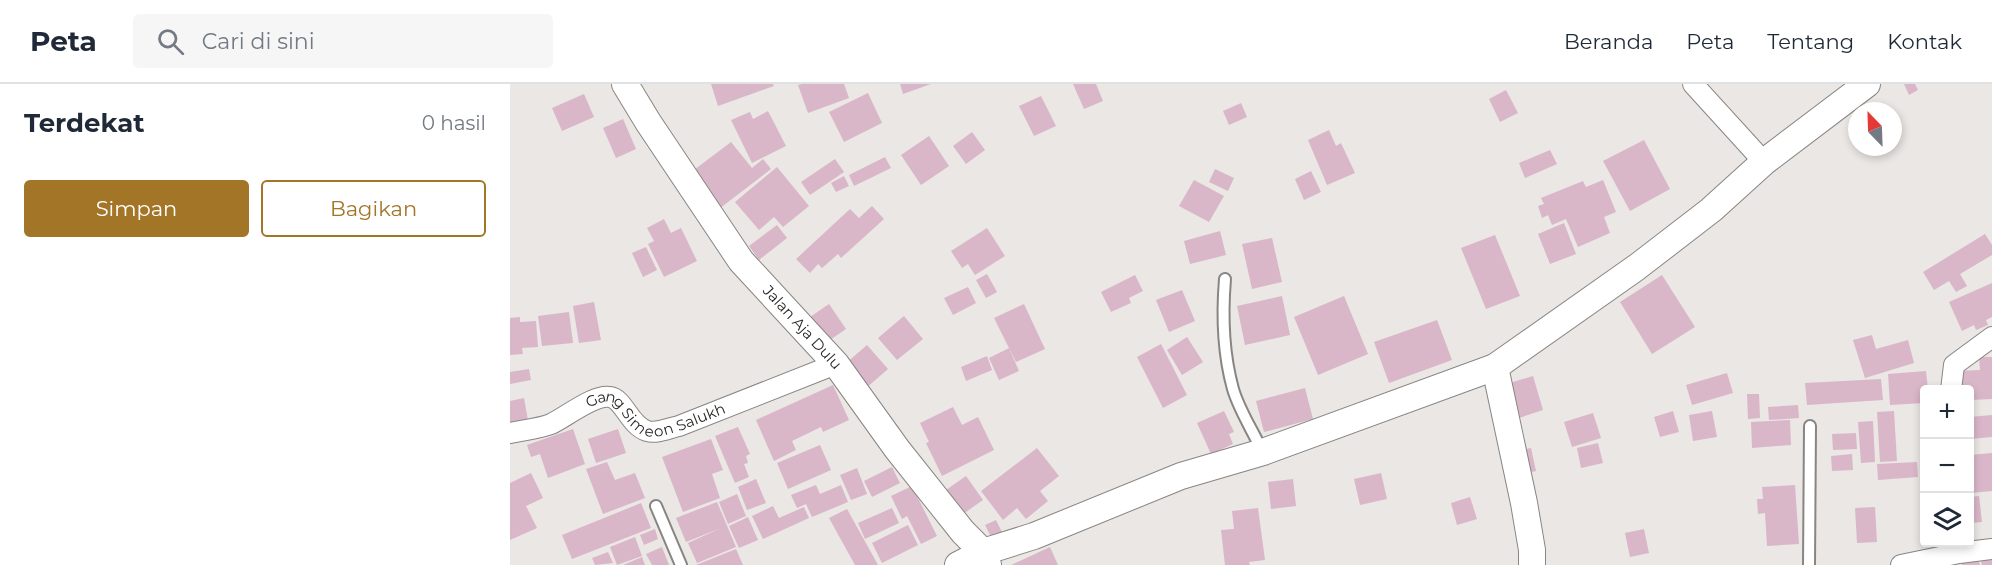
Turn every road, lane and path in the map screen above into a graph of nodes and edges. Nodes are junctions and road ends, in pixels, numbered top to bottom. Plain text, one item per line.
1 (625, 84) edge
2 (1693, 84) edge
3 (1867, 84) edge
4 (1764, 162) junction
5 (1225, 279) dead end
6 (1992, 337) edge
7 (836, 364) junction
8 (1495, 367) junction
9 (1952, 385) edge
10 (1810, 426) dead end
11 (510, 433) edge
12 (1263, 452) junction
13 (656, 506) dead end
14 (1959, 548) edge
15 (1992, 549) edge
16 (985, 559) edge
17 (681, 565) edge
18 (958, 565) edge
19 (1532, 565) edge
20 (1809, 565) edge
21 (1901, 565) edge

1 - 7 street, Jalan Aja Dulu
2 - 4 street
3 - 4 street
4 - 8 street
5 - 12 lane
6 - 9 street
7 - 11 street, Gang Simeon Salukh
7 - 16 street, Jalan Aja Dulu
8 - 12 street
8 - 19 street
10 - 20 lane
12 - 16 street
13 - 17 lane
14 - 15 street
14 - 21 street
16 - 18 street

